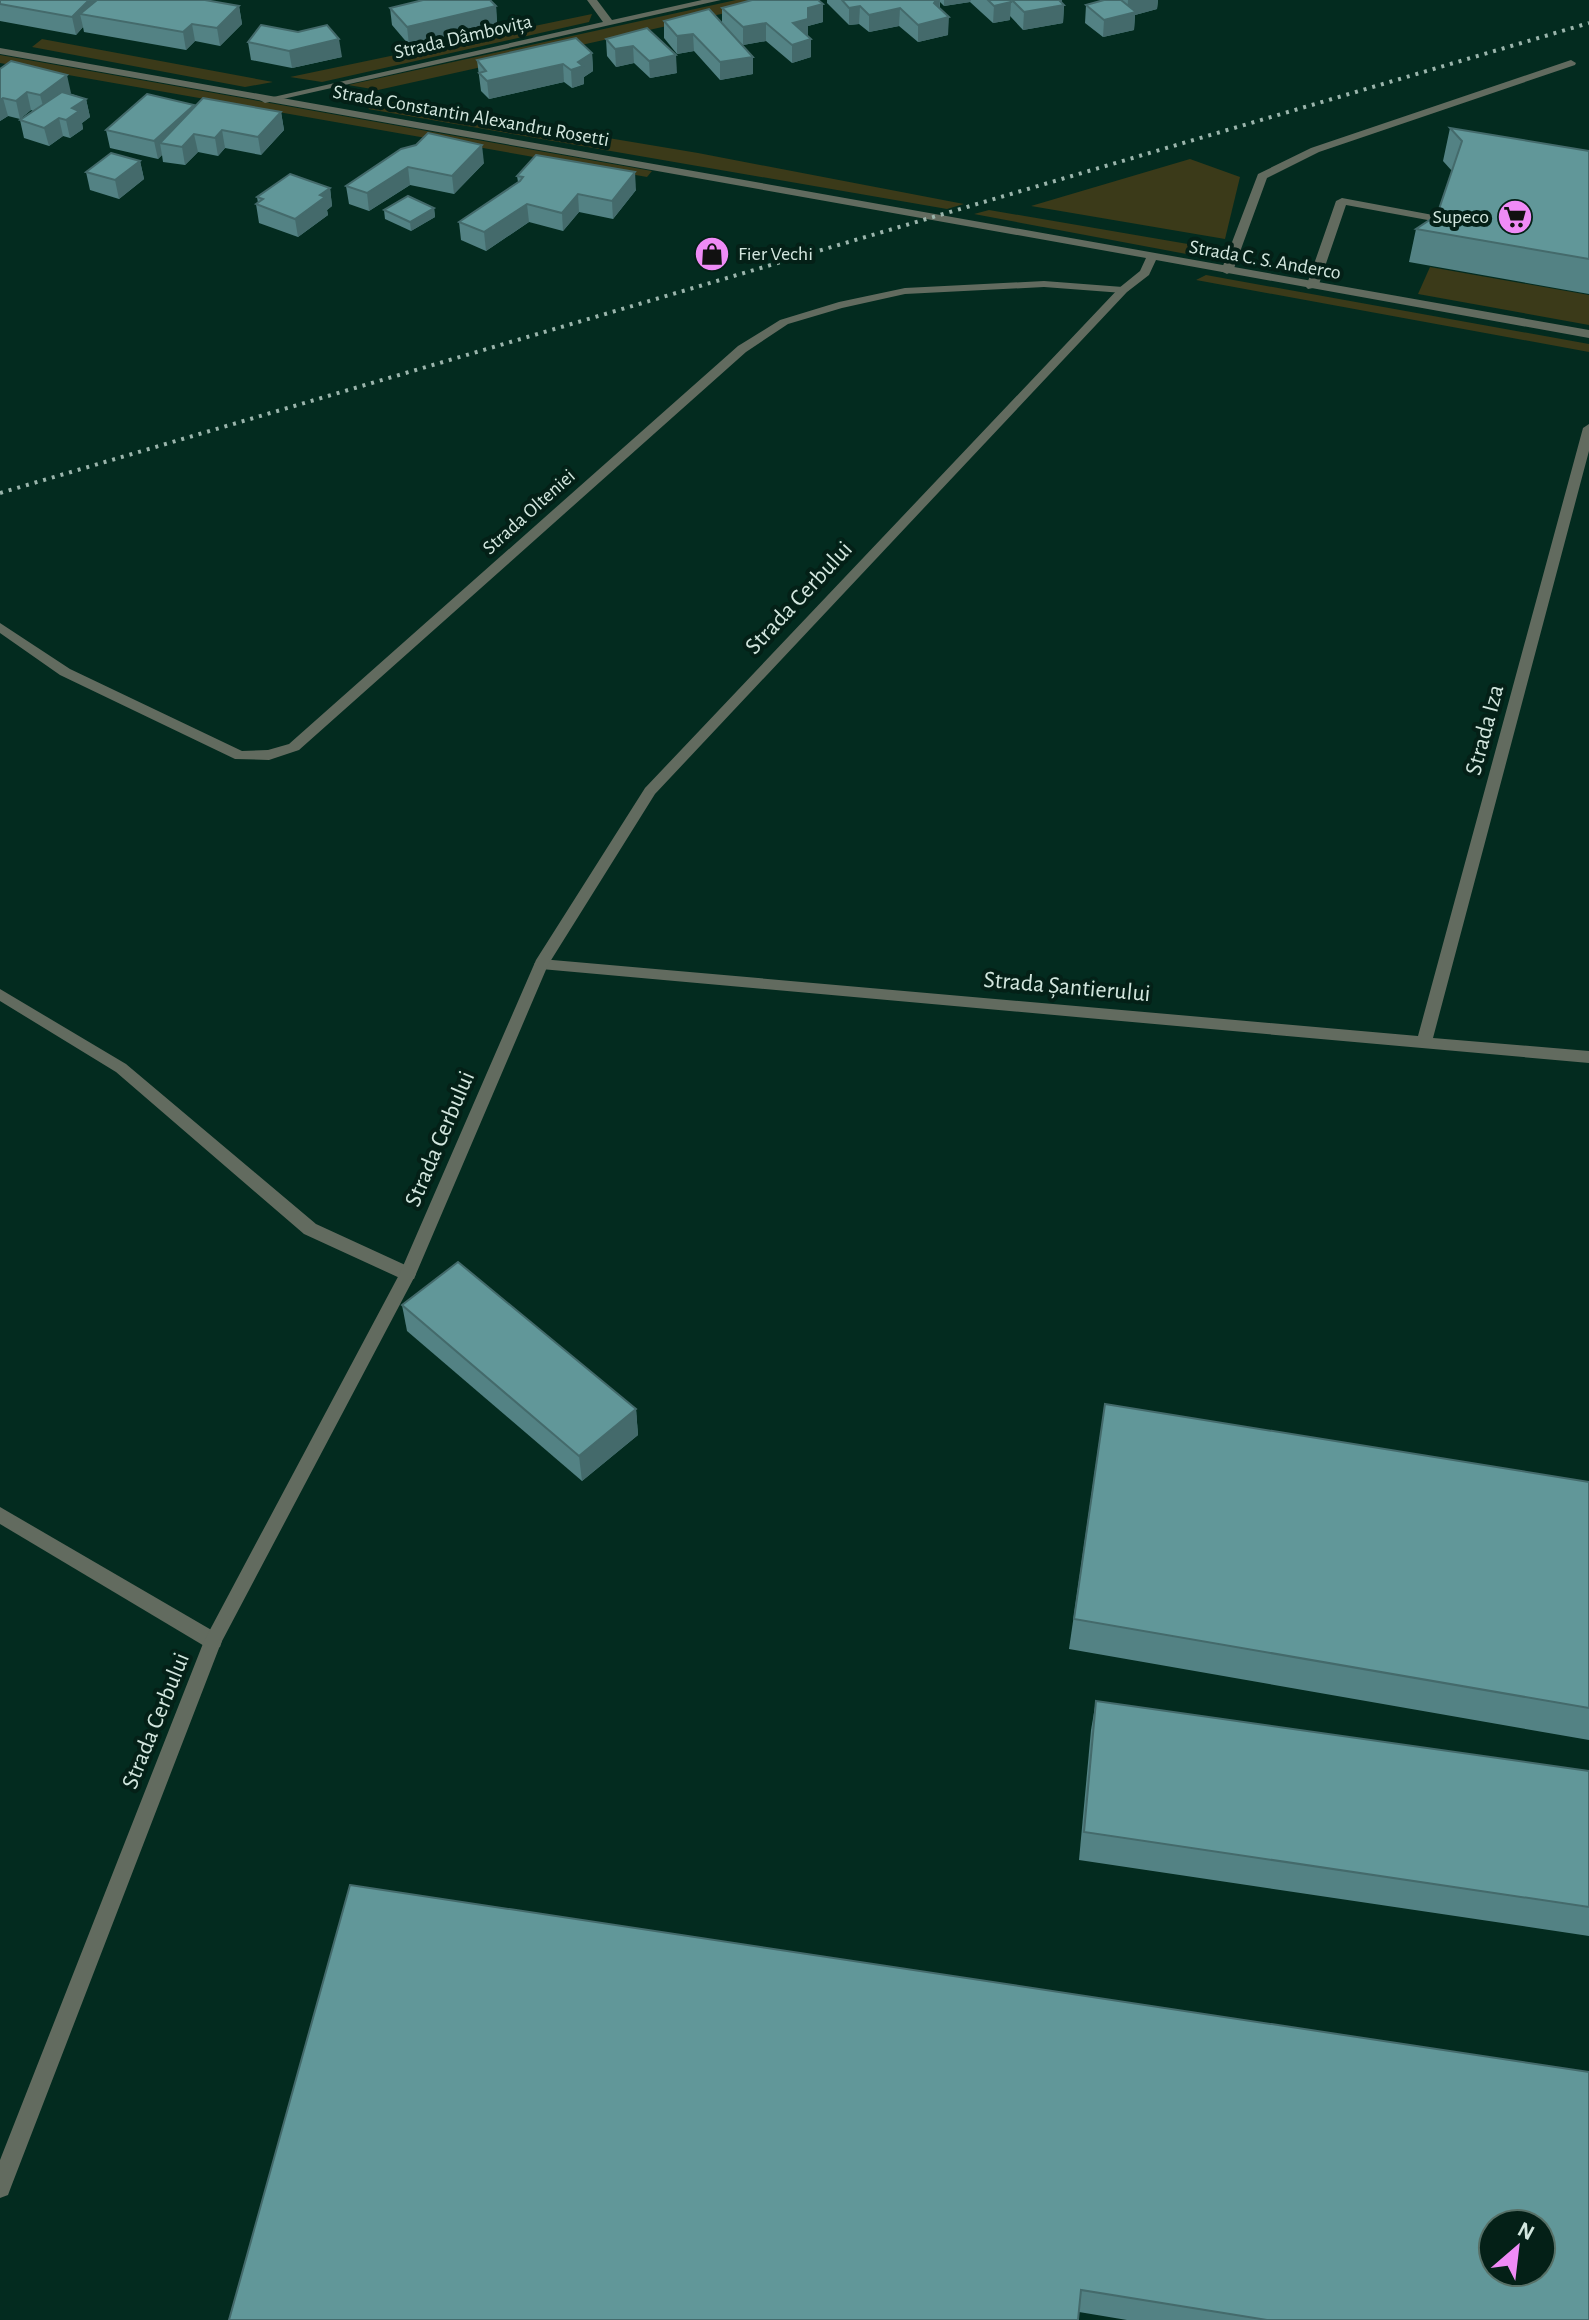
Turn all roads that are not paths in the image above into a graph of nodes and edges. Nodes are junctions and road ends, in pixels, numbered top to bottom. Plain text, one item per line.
1 (592, 0) edge
2 (716, 0) edge
3 (609, 23) junction
4 (0, 51) edge
5 (1571, 63) dead end
6 (265, 100) junction
7 (936, 216) joint
8 (1433, 218) edge
9 (1152, 257) junction
10 (1227, 271) junction
11 (1312, 287) junction
12 (1123, 290) junction
13 (1589, 334) edge
14 (1589, 428) edge
15 (0, 627) edge
16 (541, 964) junction
17 (0, 994) edge
18 (1424, 1044) junction
19 (1589, 1057) edge
20 (408, 1274) junction
21 (0, 1515) edge
22 (213, 1641) junction
23 (0, 2187) edge

1 - 3 street
2 - 3 street, Strada Dâmbovița
3 - 6 street, Strada Dâmbovița
4 - 6 street, Strada Constantin Alexandru Rosetti
5 - 10 street
6 - 7 street, Strada Constantin Alexandru Rosetti
7 - 9 street, Strada C. S. Anderco
8 - 11 street
9 - 10 street, Strada C. S. Anderco
9 - 12 street, Strada Cerbului
10 - 11 street, Strada C. S. Anderco
11 - 13 street, Strada C. S. Anderco
12 - 15 street, Strada Olteniei
12 - 16 street, Strada Cerbului
14 - 18 street, Strada Iza
16 - 18 street, Strada Șantierului
16 - 20 street, Strada Cerbului
17 - 20 street
18 - 19 street, Strada Șantierului
20 - 22 street, Strada Cerbului
21 - 22 street
22 - 23 street, Strada Cerbului

